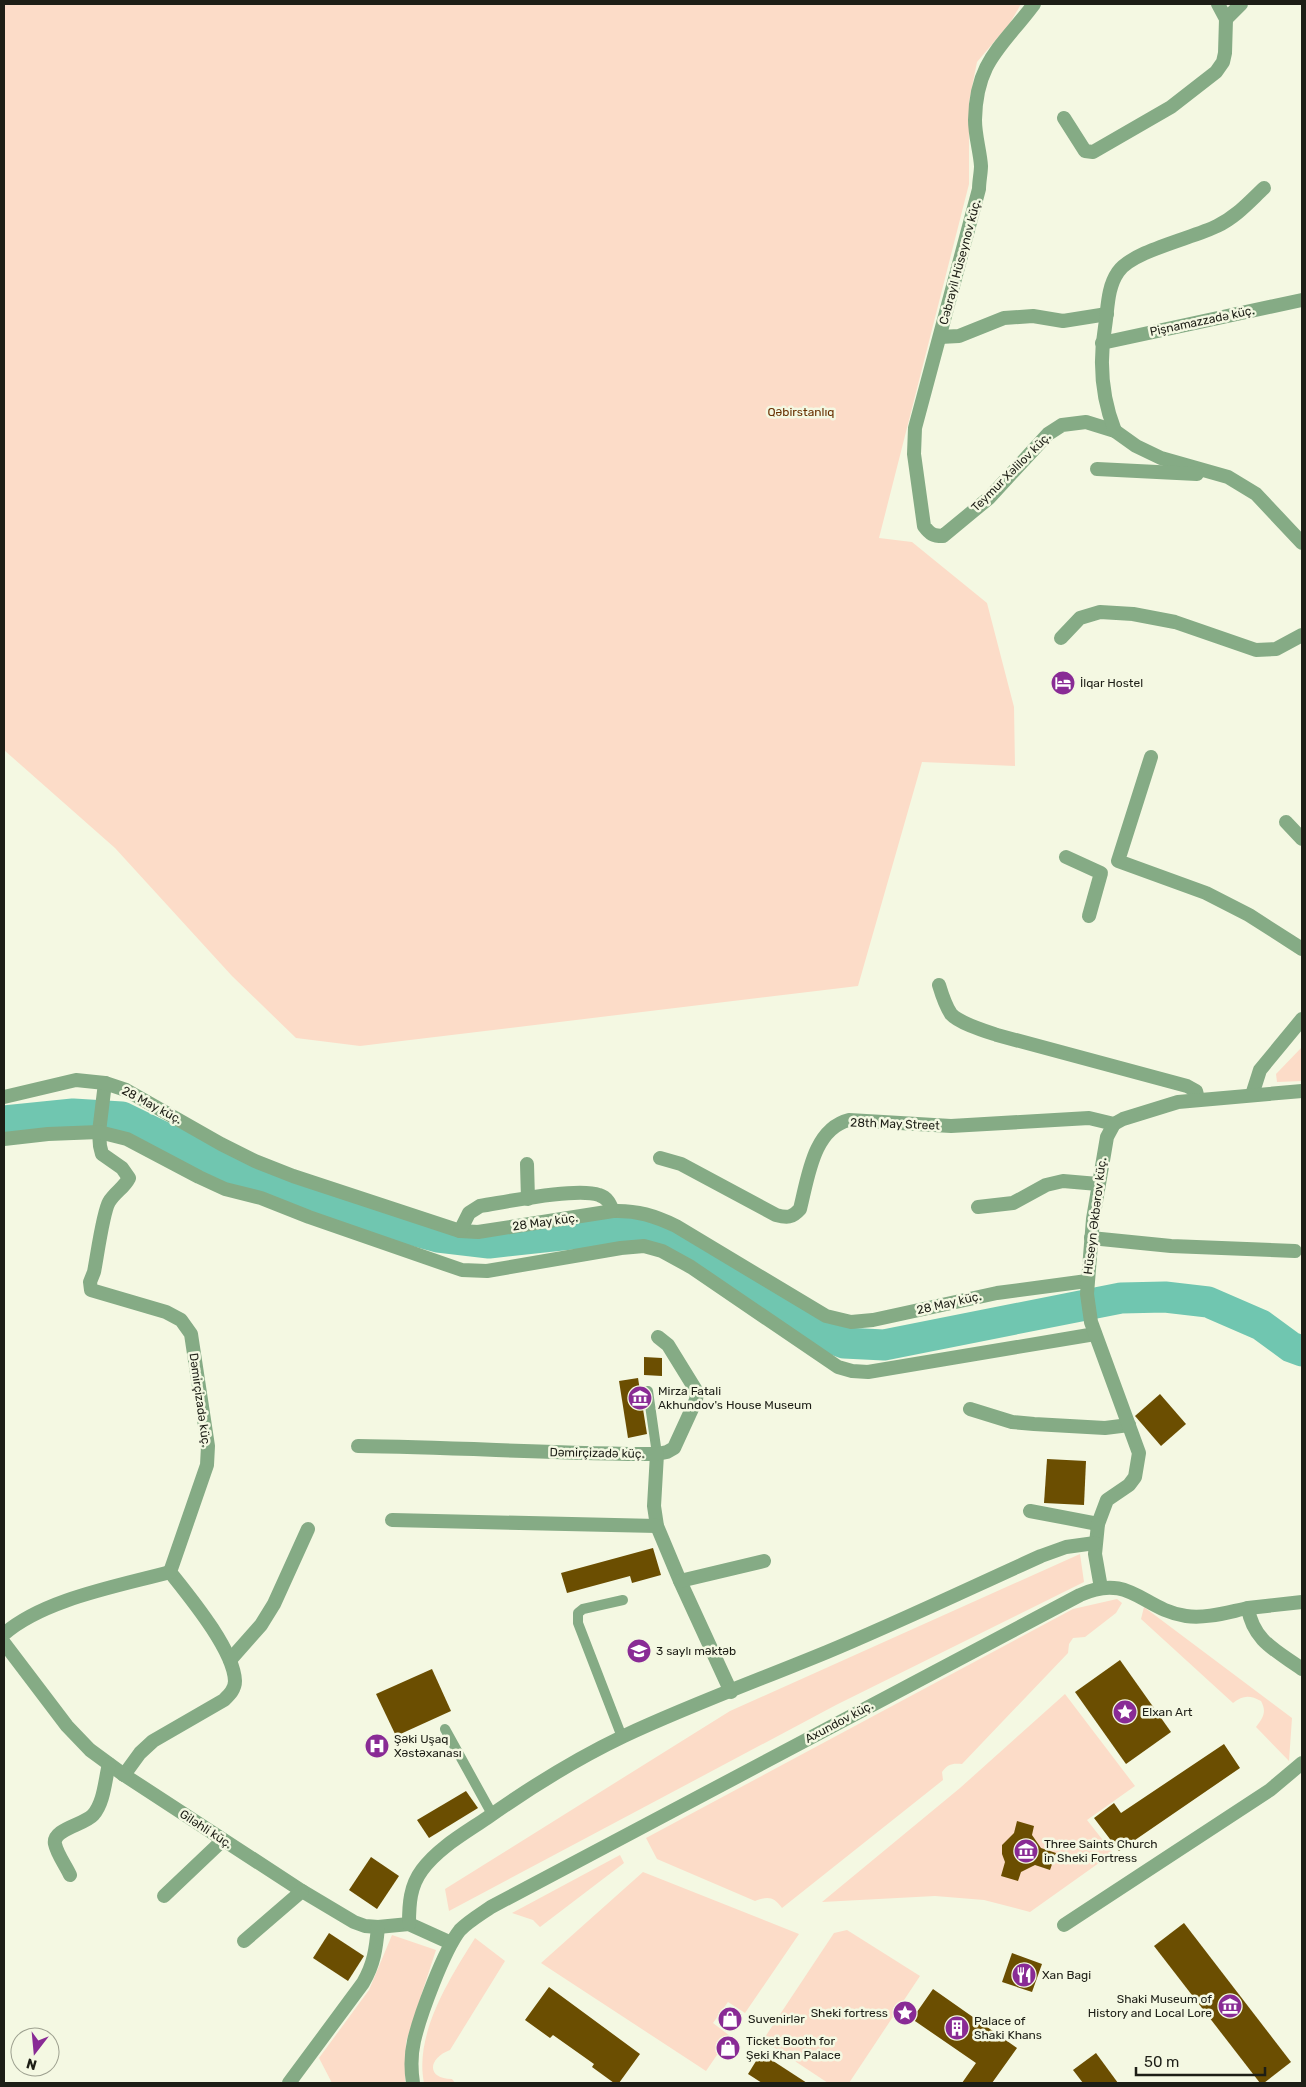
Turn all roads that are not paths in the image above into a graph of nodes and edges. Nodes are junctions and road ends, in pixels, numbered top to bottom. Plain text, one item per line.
1 (1034, 4) edge
2 (1218, 4) edge
3 (1230, 4) edge
4 (1241, 4) edge
5 (1226, 19) junction
6 (1064, 118) dead end
7 (1264, 188) dead end
8 (1302, 300) edge
9 (1107, 314) junction
10 (940, 337) junction
11 (1102, 343) junction
12 (1115, 431) junction
13 (1097, 469) dead end
14 (1210, 472) junction
15 (930, 533) joint
16 (1302, 543) edge
17 (1302, 635) edge
18 (1061, 638) dead end
19 (1151, 757) dead end
20 (1286, 822) dead end
21 (1302, 839) edge
22 (1066, 857) dead end
23 (1118, 861) junction
24 (1101, 873) junction
25 (1089, 916) dead end
26 (1302, 949) edge
27 (939, 985) dead end
28 (1302, 1019) edge
29 (106, 1083) junction
30 (1302, 1091) edge
31 (1252, 1095) junction
32 (4, 1098) edge
33 (1198, 1099) junction
34 (1114, 1124) junction
35 (99, 1128) junction
36 (4, 1139) edge
37 (660, 1158) dead end
38 (527, 1164) dead end
39 (1098, 1184) junction
40 (528, 1199) junction
41 (978, 1207) dead end
42 (613, 1211) junction
43 (460, 1231) junction
44 (1091, 1238) junction
45 (1295, 1251) dead end
46 (1087, 1287) junction
47 (1093, 1328) junction
48 (658, 1337) dead end
49 (648, 1391) dead end
50 (970, 1410) dead end
51 (1128, 1425) junction
52 (358, 1446) dead end
53 (657, 1454) junction
54 (1030, 1511) dead end
55 (392, 1520) dead end
56 (1098, 1524) junction
57 (657, 1526) junction
58 (308, 1529) dead end
59 (1095, 1543) junction
60 (764, 1561) dead end
61 (170, 1572) junction
62 (680, 1581) junction
63 (1101, 1588) junction
64 (623, 1600) dead end
65 (1302, 1602) edge
66 (1248, 1608) junction
67 (4, 1634) edge
68 (4, 1643) edge
69 (230, 1660) junction
70 (1302, 1669) edge
71 (731, 1692) junction
72 (445, 1729) dead end
73 (622, 1737) junction
74 (1302, 1762) edge
75 (108, 1764) junction
76 (124, 1775) junction
77 (492, 1814) junction
78 (222, 1840) junction
79 (70, 1875) dead end
80 (302, 1891) junction
81 (164, 1896) dead end
82 (409, 1924) junction
83 (1064, 1925) dead end
84 (378, 1928) junction
85 (244, 1941) dead end
86 (451, 1943) junction
87 (289, 2083) edge
88 (413, 2083) edge

1 - 10 street, Cəbrayil Hüseynov küç.
2 - 5 street
3 - 5 street
4 - 5 street
5 - 6 street
7 - 9 street
8 - 11 street, Pişnamazzadə küç.
9 - 10 street
9 - 11 street
10 - 15 street, Cəbrayil Hüseynov küç.
11 - 12 street
12 - 14 street, Teymur Xəlilov küç.
12 - 15 street, Teymur Xəlilov küç.
13 - 14 street
14 - 16 street, Teymur Xəlilov küç.
17 - 18 street
19 - 23 street
20 - 21 street
22 - 24 street
23 - 24 street
23 - 26 street
24 - 25 street
27 - 33 street
28 - 31 street
29 - 32 street, 28 May küç.
29 - 35 street
29 - 43 street, 28 May küç.
30 - 31 street
31 - 33 street
33 - 34 street
34 - 37 street, 28th May Street
34 - 39 street, Hüseyn Əkbərov küç.
35 - 36 street
35 - 47 street
35 - 61 street, Dəmirçizadə küç.
38 - 40 street
39 - 41 street
39 - 44 street, Hüseyn Əkbərov küç.
40 - 42 street
40 - 43 street
42 - 43 street, 28 May küç.
42 - 46 street, 28 May küç.
44 - 45 street
44 - 46 street, Hüseyn Əkbərov küç.
46 - 47 street, Hüseyn Əkbərov küç.
47 - 51 street
48 - 53 street
49 - 53 lane
50 - 51 street
51 - 56 street
52 - 53 street, Dəmirçizadə küç.
53 - 57 street
54 - 56 street
55 - 57 street
56 - 59 street
57 - 62 street
58 - 69 street
59 - 63 street
59 - 71 street
60 - 62 street
61 - 67 street
61 - 69 street
62 - 71 street
63 - 66 street, Axundov küç.
63 - 86 street, Axundov küç.
64 - 73 lane
65 - 66 street, Axundov küç.
66 - 70 street
68 - 75 street, Giləhli küç.
69 - 76 street
71 - 73 street
72 - 77 lane
73 - 77 street
74 - 83 street
75 - 76 street, Giləhli küç.
75 - 79 street
76 - 78 street, Giləhli küç.
77 - 82 street
78 - 80 street, Giləhli küç.
78 - 81 street
80 - 84 street, Giləhli küç.
80 - 85 street
82 - 84 street, Giləhli küç.
82 - 86 street
84 - 87 street
86 - 88 street, Axundov küç.

